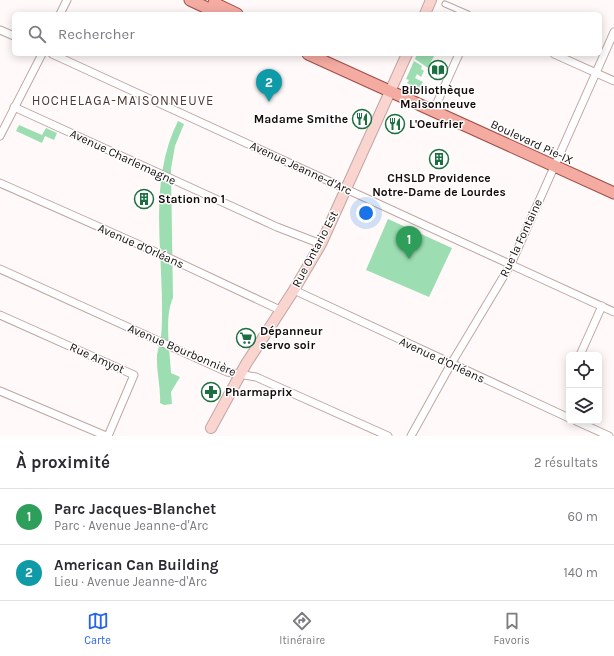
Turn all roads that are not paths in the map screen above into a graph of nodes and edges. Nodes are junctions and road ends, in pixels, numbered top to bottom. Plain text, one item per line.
1 (67, 0) edge
2 (190, 0) edge
3 (207, 0) edge
4 (431, 0) edge
5 (445, 4) dead end
6 (61, 12) edge
7 (216, 12) edge
8 (233, 12) edge
9 (426, 12) edge
10 (463, 12) edge
11 (0, 30) edge
12 (614, 32) edge
13 (12, 35) edge
14 (41, 56) edge
15 (56, 56) edge
16 (313, 56) edge
17 (330, 56) edge
18 (406, 56) edge
19 (458, 56) edge
20 (558, 56) edge
21 (595, 73) junction
22 (614, 81) edge
23 (391, 88) junction
24 (436, 105) junction
25 (14, 107) junction
26 (0, 136) edge
27 (555, 163) junction
28 (0, 183) edge
29 (614, 186) edge
30 (346, 188) junction
31 (614, 193) edge
32 (321, 244) junction
33 (511, 264) junction
34 (0, 269) edge
35 (294, 290) junction
36 (602, 306) junction
37 (280, 310) junction
38 (614, 312) edge
39 (0, 315) edge
40 (581, 352) edge
41 (451, 364) junction
42 (240, 374) junction
43 (0, 391) edge
44 (566, 417) edge
45 (583, 424) edge
46 (209, 432) edge
47 (107, 436) edge
48 (388, 436) edge
49 (410, 436) edge
50 (609, 436) edge

1 - 6 street
2 - 7 main road
3 - 8 main road
4 - 9 main road
5 - 10 street
11 - 13 street
12 - 21 street, Rue la Fontaine
14 - 25 street
15 - 30 street, Avenue Jeanne-d'Arc
16 - 23 main road, Boulevard Pie-IX
17 - 23 main road, Boulevard Pie-IX
18 - 23 main road, Rue Ontario Est
19 - 24 street
20 - 21 street
21 - 22 street
21 - 27 street, Rue la Fontaine
23 - 24 main road, Boulevard Pie-IX
23 - 27 main road, Boulevard Pie-IX
23 - 30 main road, Rue Ontario Est
24 - 27 main road, Boulevard Pie-IX
25 - 26 street
25 - 32 street, Avenue Charlemagne
27 - 29 main road, Boulevard Pie-IX
27 - 31 main road, Boulevard Pie-IX
27 - 33 street, Rue la Fontaine
28 - 37 street, Avenue d'Orléans
30 - 32 main road, Rue Ontario Est
30 - 33 street, Avenue Jeanne-d'Arc
32 - 35 main road, Rue Ontario Est
33 - 36 street, Avenue Jeanne-d'Arc
33 - 41 street, Rue la Fontaine
34 - 42 street, Avenue Bourbonnière
35 - 37 main road, Rue Ontario Est
35 - 41 street, Avenue d'Orléans
36 - 38 street, Avenue Jeanne-d'Arc
36 - 40 street
37 - 42 main road, Rue Ontario Est
39 - 47 street, Rue Amyot
41 - 44 street, Avenue d'Orléans
41 - 49 street, Rue la Fontaine
42 - 46 main road, Rue Ontario Est
42 - 48 street, Avenue Bourbonnière
43 - 47 street
45 - 50 street

